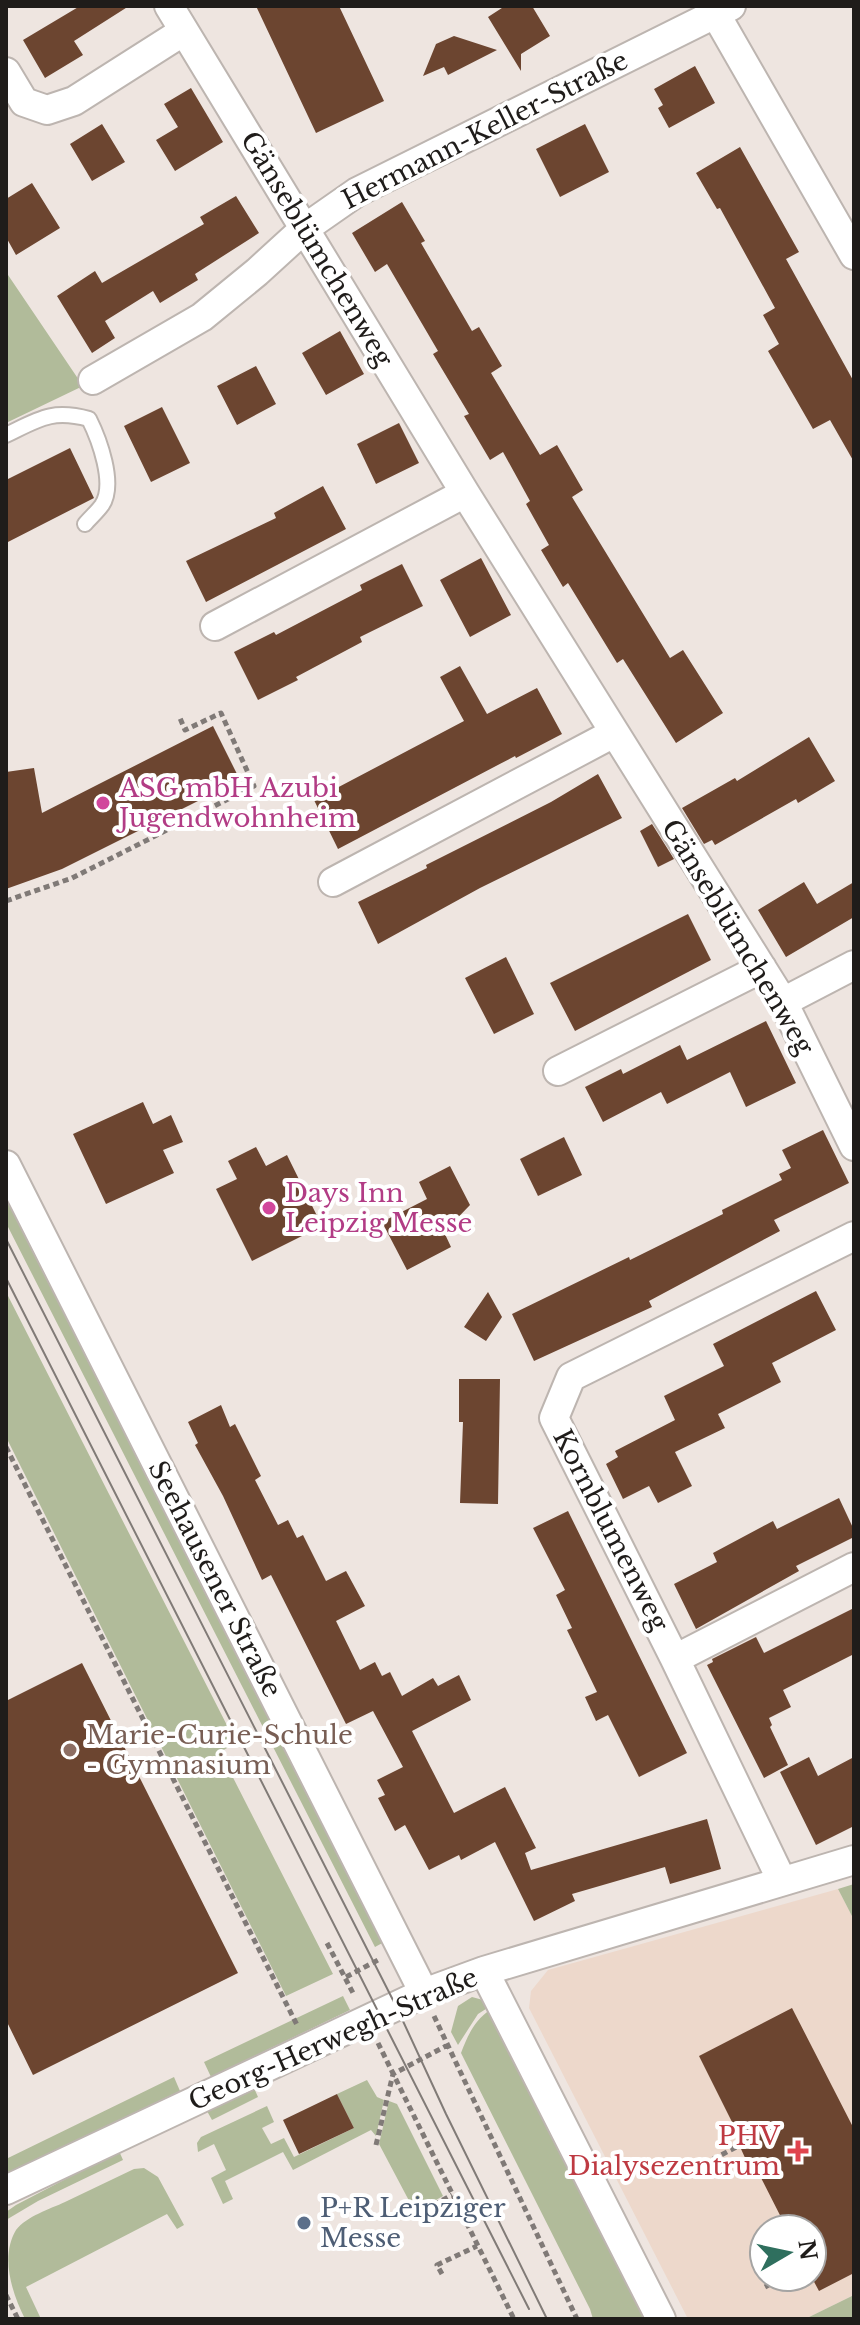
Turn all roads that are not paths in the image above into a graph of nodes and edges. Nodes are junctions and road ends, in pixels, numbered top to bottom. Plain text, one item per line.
1 (169, 6) edge
2 (719, 9) edge
3 (184, 31) junction
4 (6, 72) edge
5 (304, 229) junction
6 (854, 255) edge
7 (93, 380) dead end
8 (6, 435) edge
9 (465, 493) junction
10 (85, 524) dead end
11 (215, 626) dead end
12 (614, 733) junction
13 (333, 882) dead end
14 (854, 965) edge
15 (762, 968) junction
16 (783, 1002) junction
17 (558, 1071) dead end
18 (854, 1146) edge
19 (6, 1165) edge
20 (854, 1236) edge
21 (854, 1567) edge
22 (675, 1659) junction
23 (854, 1860) edge
24 (782, 1881) junction
25 (484, 1971) junction
26 (424, 1993) junction
27 (6, 2190) edge
28 (661, 2319) edge

1 - 3 street, Gänseblümchenweg
2 - 5 street, Hermann-Keller-Straße
2 - 6 street
3 - 4 street
3 - 5 street, Gänseblümchenweg
5 - 7 street, Hermann-Keller-Straße
5 - 9 street, Gänseblümchenweg
8 - 10 lane
9 - 11 street
9 - 12 street, Gänseblümchenweg
12 - 13 street
12 - 15 street, Gänseblümchenweg
14 - 16 street
15 - 16 street, Gänseblümchenweg
15 - 17 street
16 - 18 street, Gänseblümchenweg
19 - 26 street, Seehausener Straße
20 - 22 street, Kornblumenweg
21 - 22 street
22 - 24 street, Kornblumenweg
23 - 24 street, Georg-Herwegh-Straße
24 - 25 street, Georg-Herwegh-Straße
25 - 26 street, Georg-Herwegh-Straße
25 - 28 street
26 - 27 street, Georg-Herwegh-Straße

